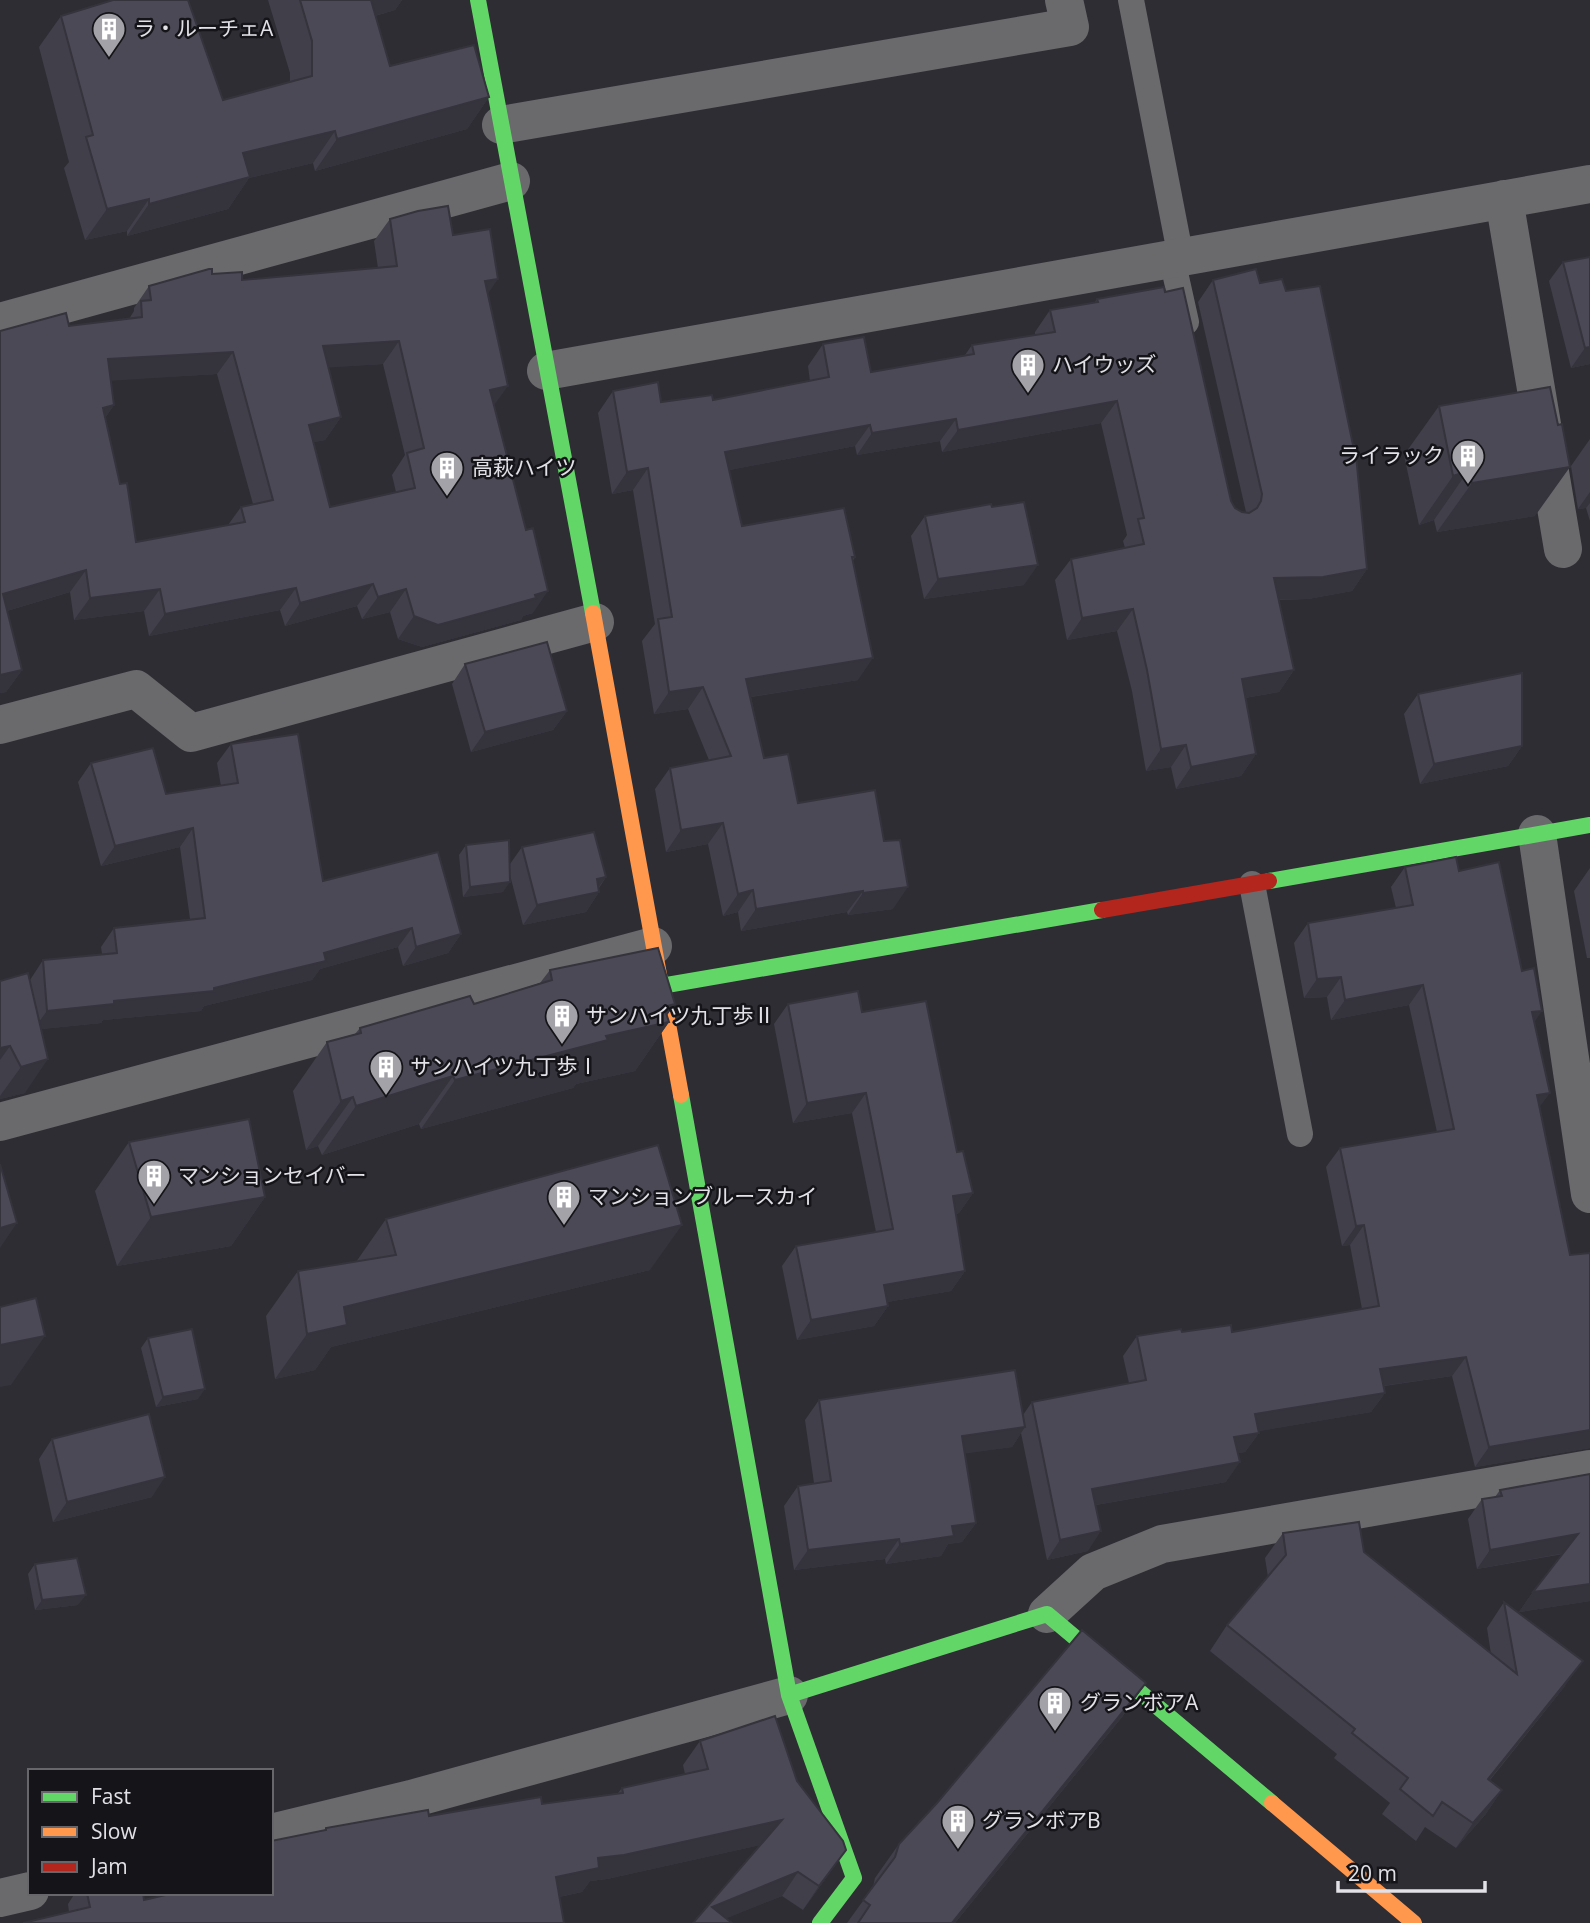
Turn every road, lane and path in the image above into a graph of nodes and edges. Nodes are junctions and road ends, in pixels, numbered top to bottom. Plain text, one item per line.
1 (478, 0) edge
2 (1064, 0) edge
3 (1131, 0) edge
4 (501, 125) junction
5 (511, 181) junction
6 (1590, 184) edge
7 (1504, 200) junction
8 (1177, 258) junction
9 (0, 322) edge
10 (1193, 350) edge
11 (546, 371) junction
12 (1563, 548) dead end
13 (595, 622) junction
14 (0, 725) edge
15 (1590, 825) edge
16 (1537, 834) junction
17 (1252, 884) junction
18 (653, 946) junction
19 (661, 986) junction
20 (0, 1122) edge
21 (1300, 1133) dead end
22 (1590, 1194) edge
23 (1590, 1469) edge
24 (1047, 1614) junction
25 (789, 1695) junction
26 (273, 1833) edge
27 (28, 1891) edge
28 (0, 1898) edge
29 (820, 1923) edge
30 (1414, 1923) edge

1 - 4 street
2 - 4 street
3 - 8 lane
4 - 5 street
5 - 9 street
5 - 11 street
6 - 7 street
7 - 8 street
7 - 12 street
8 - 10 lane
8 - 11 street
11 - 13 street
13 - 14 street
13 - 18 street
15 - 16 street
16 - 17 street
16 - 22 street
17 - 19 street
17 - 21 lane
18 - 19 street
18 - 20 street
19 - 25 street
23 - 24 street
24 - 25 street
24 - 30 street
25 - 26 street
25 - 29 street
27 - 28 street

